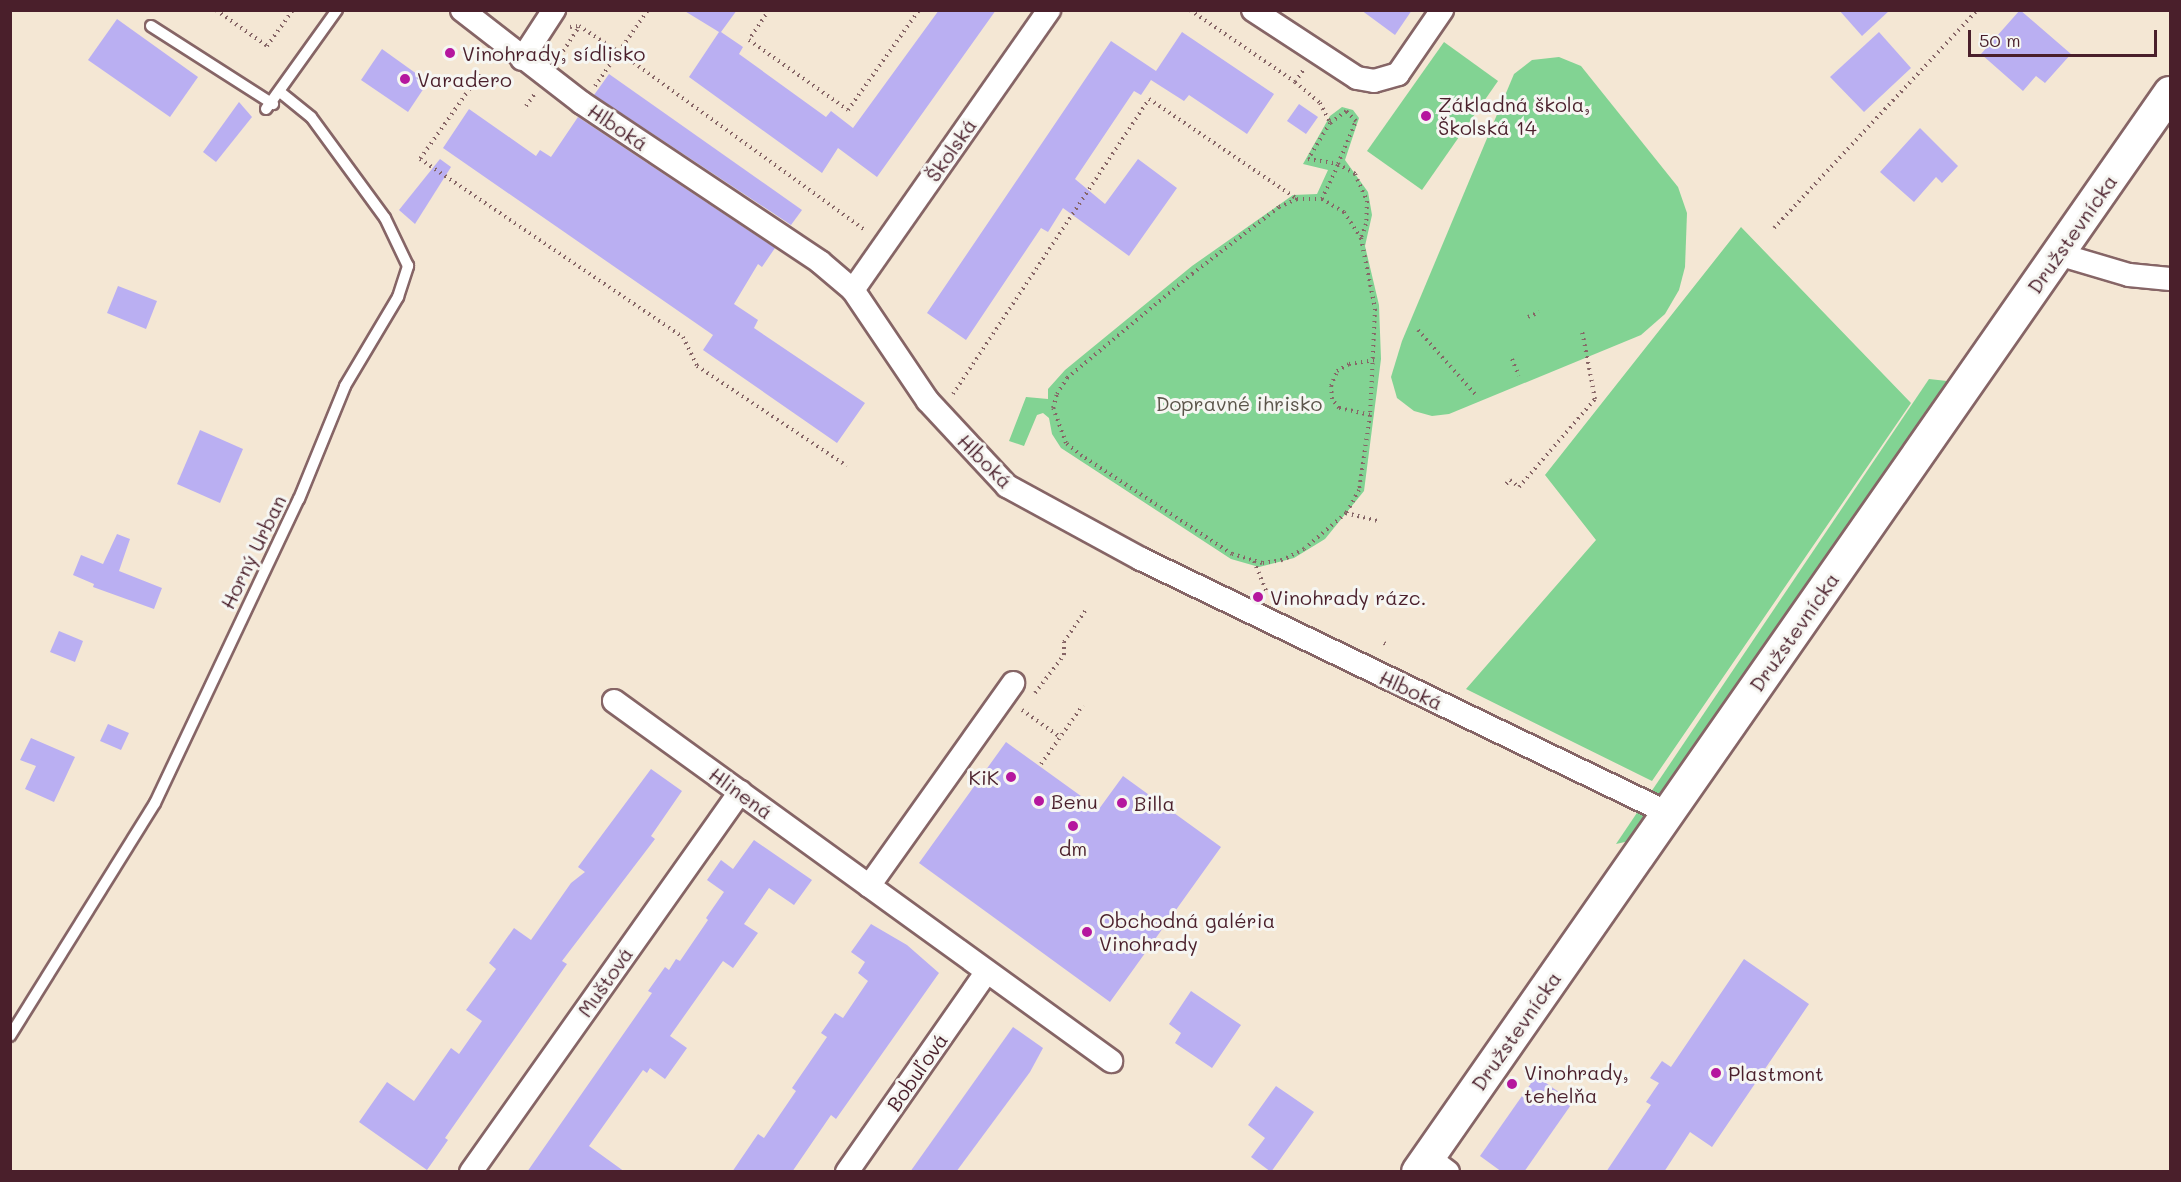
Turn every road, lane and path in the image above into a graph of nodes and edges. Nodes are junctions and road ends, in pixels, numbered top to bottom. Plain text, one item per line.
1 (216, 10) edge
2 (292, 10) edge
3 (338, 10) edge
4 (462, 10) edge
5 (648, 10) edge
6 (769, 10) edge
7 (919, 10) edge
8 (1048, 10) edge
9 (1190, 10) edge
10 (1253, 10) edge
11 (1442, 10) edge
12 (1977, 10) edge
13 (548, 19) edge
14 (151, 26) dead end
15 (619, 52) junction
16 (1315, 52) junction
17 (522, 59) junction
18 (480, 74) dead end
19 (1295, 82) junction
20 (280, 92) junction
21 (2170, 93) edge
22 (582, 103) junction
23 (1330, 123) junction
24 (1338, 164) junction
25 (1298, 199) junction
26 (1322, 199) junction
27 (1774, 228) dead end
28 (872, 236) dead end
29 (1361, 238) junction
30 (2058, 254) junction
31 (2170, 279) edge
32 (853, 290) junction
33 (1539, 312) dead end
34 (1528, 317) dead end
35 (1418, 330) dead end
36 (1582, 331) dead end
37 (1512, 359) dead end
38 (1375, 360) junction
39 (1520, 376) dead end
40 (1476, 395) dead end
41 (951, 398) dead end
42 (1370, 415) junction
43 (847, 466) dead end
44 (1506, 484) dead end
45 (1346, 513) junction
46 (1379, 521) dead end
47 (1254, 560) junction
48 (1272, 604) dead end
49 (1087, 608) dead end
50 (1018, 691) joint
51 (1033, 696) dead end
52 (614, 701) dead end
53 (1083, 705) dead end
54 (1060, 737) junction
55 (1041, 764) dead end
56 (740, 792) junction
57 (1668, 813) junction
58 (869, 886) junction
59 (986, 973) junction
60 (10, 1036) edge
61 (1111, 1061) dead end
62 (1432, 1167) edge
63 (471, 1172) edge
64 (847, 1172) edge

1 - 2 path
3 - 20 lane
4 - 17 street, Hlboká
5 - 15 path
6 - 7 path
8 - 32 street, Školská
9 - 19 path
10 - 16 street
11 - 16 street
12 - 27 path
13 - 15 path
13 - 17 street
14 - 20 lane
15 - 22 path
15 - 28 path
16 - 19 path
17 - 22 street, Hlboká
18 - 43 path
19 - 23 path
20 - 60 lane, Horný Urban
21 - 30 main road, Družstevnícka
22 - 32 street, Hlboká
23 - 24 path
23 - 24 path
24 - 26 path
24 - 29 path
25 - 26 path
25 - 41 path
25 - 47 path
26 - 29 path
29 - 38 path
30 - 31 street
30 - 57 main road, Družstevnícka
32 - 57 street, Hlboká
33 - 34 path
35 - 40 path
36 - 44 path
37 - 39 path
38 - 42 path
38 - 42 path
42 - 45 path
45 - 46 path
45 - 47 path
47 - 48 path
49 - 51 path
50 - 54 path
50 - 58 street
52 - 56 street, Hlinená
53 - 54 path
54 - 55 path
56 - 58 street, Hlinená
56 - 63 street, Muštová
57 - 62 main road, Družstevnícka
58 - 59 street, Hlinená
59 - 61 street, Hlinená
59 - 64 street, Bobuľová

